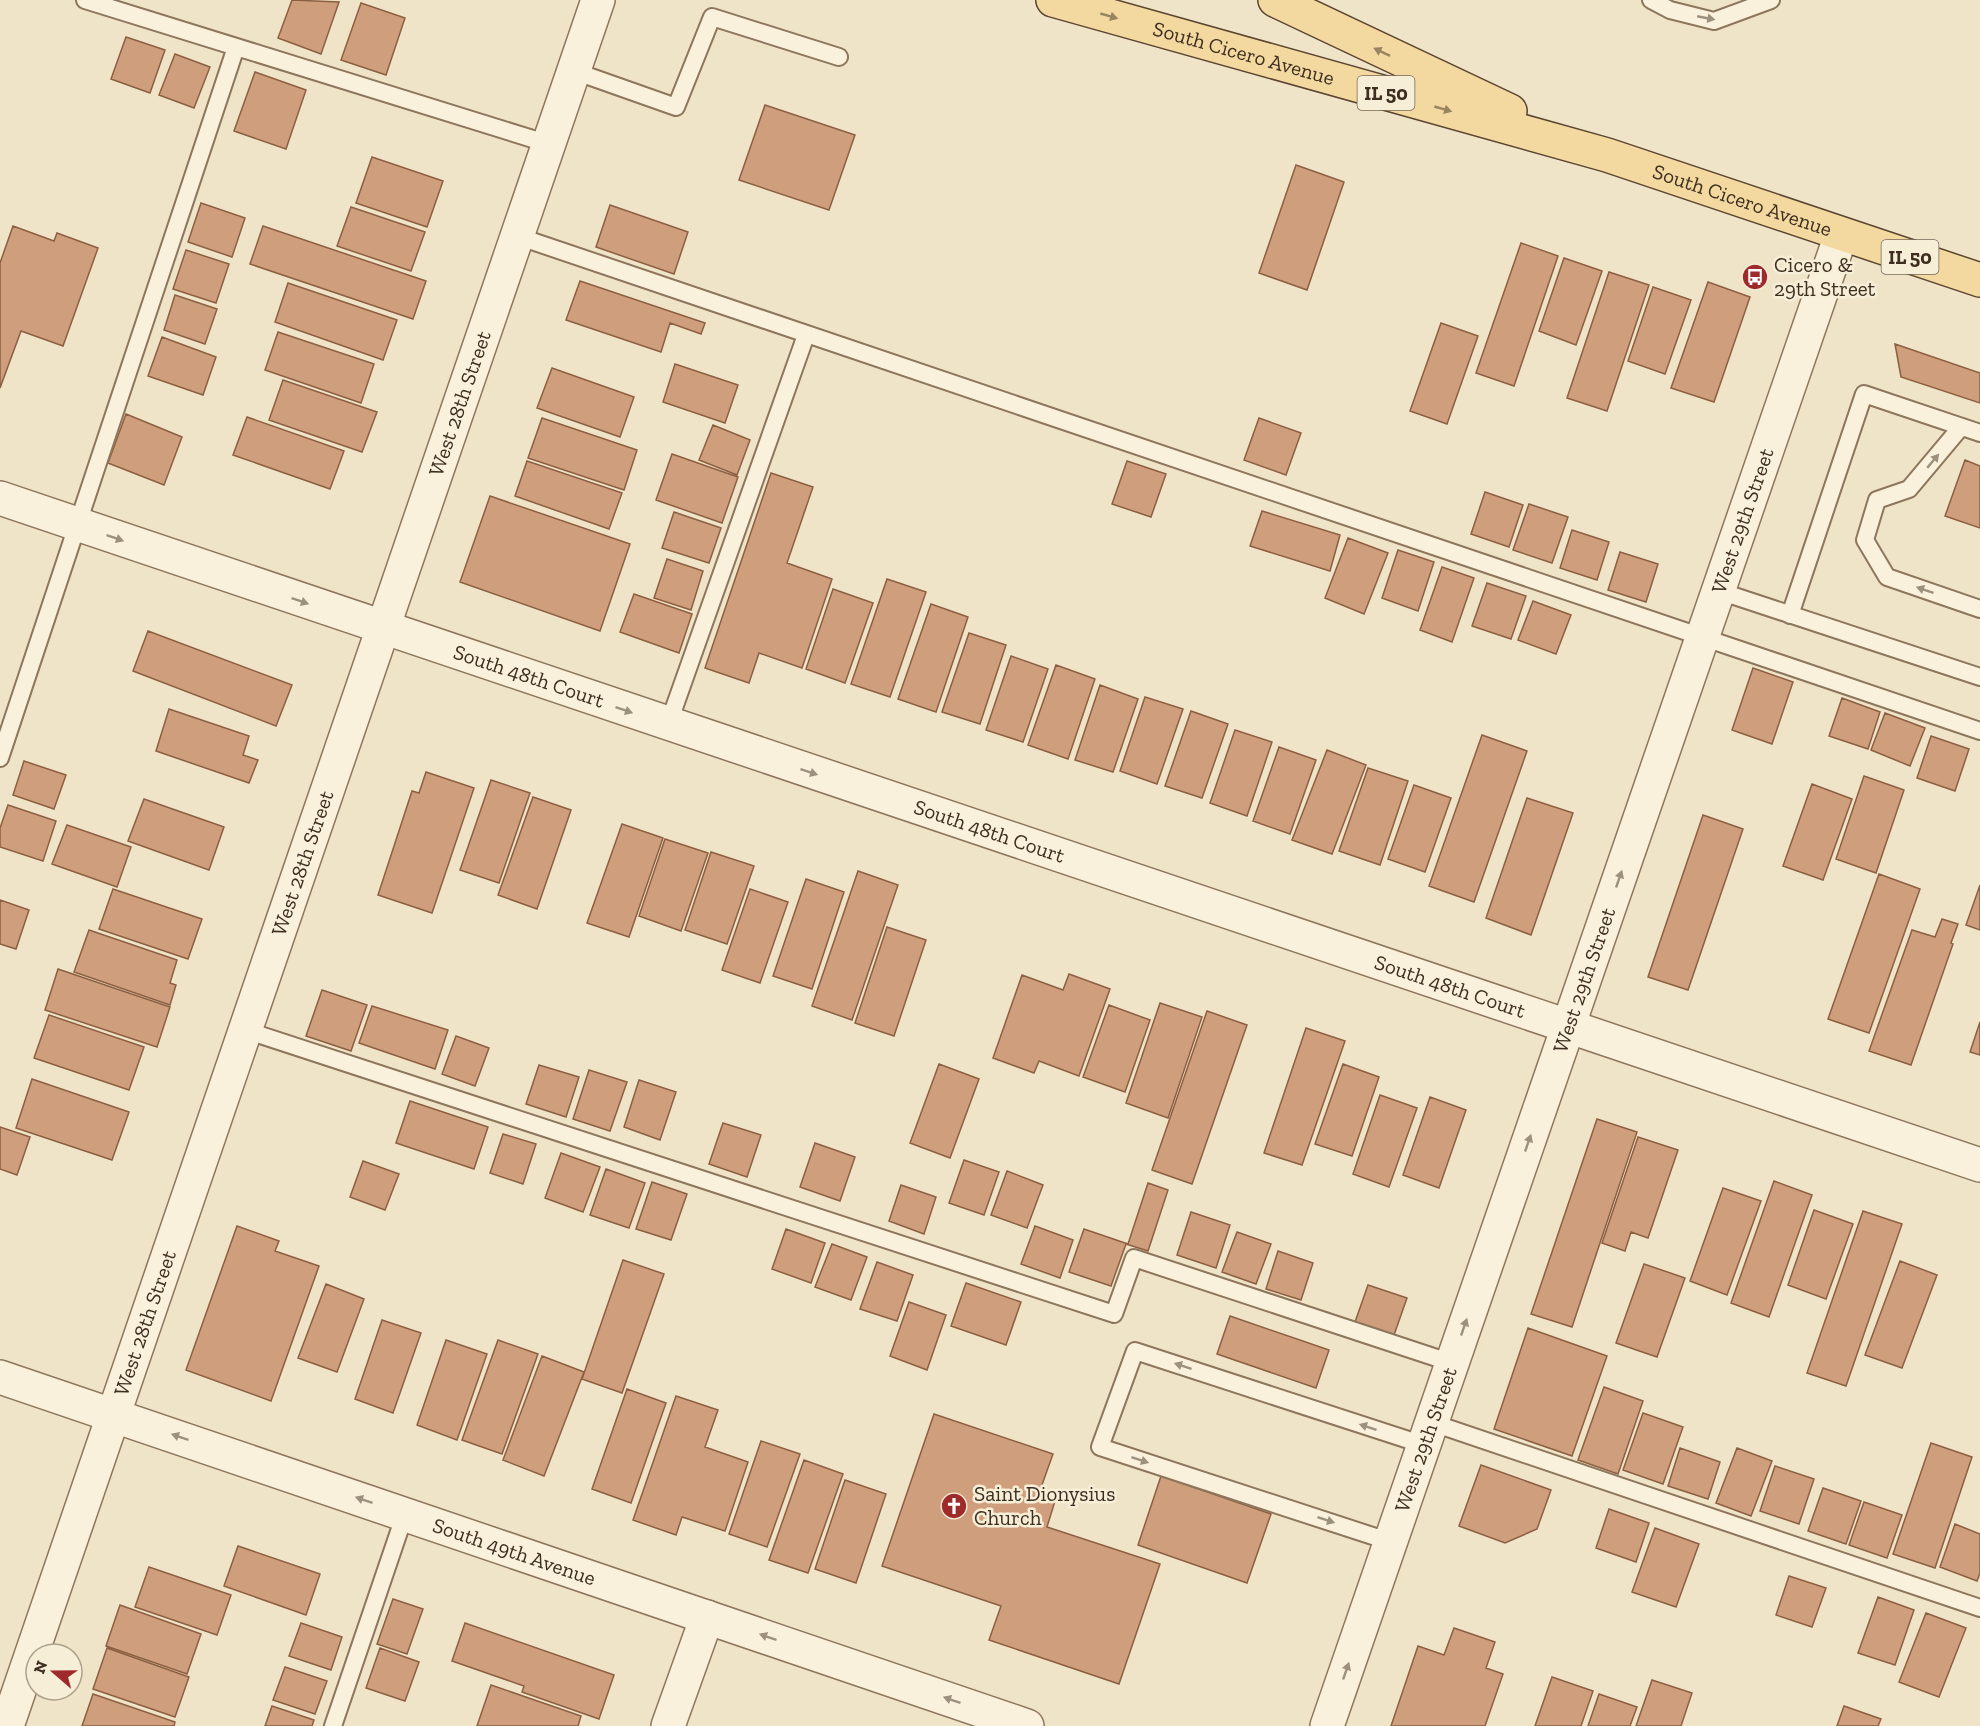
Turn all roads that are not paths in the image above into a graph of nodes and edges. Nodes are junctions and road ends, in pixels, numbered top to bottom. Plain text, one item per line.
1 (85, 0) edge
2 (598, 0) edge
3 (1053, 0) edge
4 (1276, 0) edge
5 (1651, 0) edge
6 (1771, 0) edge
7 (236, 47) junction
8 (840, 57) dead end
9 (574, 71) junction
10 (549, 144) junction
11 (1607, 155) junction
12 (1841, 235) junction
13 (517, 236) junction
14 (1980, 280) edge
15 (806, 334) junction
16 (1961, 427) junction
17 (1980, 433) edge
18 (0, 498) edge
19 (77, 525) junction
20 (1719, 591) junction
21 (1980, 609) edge
22 (1790, 615) junction
23 (382, 629) junction
24 (1702, 638) junction
25 (1980, 677) edge
26 (668, 724) junction
27 (1980, 731) edge
28 (0, 758) edge
29 (1568, 1026) junction
30 (245, 1030) junction
31 (1980, 1165) edge
32 (1452, 1363) junction
33 (0, 1377) edge
34 (114, 1415) junction
35 (1429, 1434) junction
36 (405, 1514) junction
37 (1391, 1542) junction
38 (1980, 1608) edge
39 (707, 1617) junction
40 (992, 1720) edge
41 (7, 1726) edge
42 (333, 1726) edge
43 (668, 1726) edge
44 (1027, 1726) edge
45 (1327, 1726) edge

1 - 7 lane
2 - 9 street, West 28th Street
3 -> 11 main road, South Cicero Avenue / IL 50
11 -> 4 main road, South Cicero Avenue / IL 50
5 -> 6 lane
7 - 10 lane
7 - 19 lane
8 - 9 lane
9 - 10 street, West 28th Street
10 - 13 street, West 28th Street
11 - 12 main road, South Cicero Avenue / IL 50
12 - 14 main road, South Cicero Avenue / IL 50
12 - 20 street, West 29th Street
13 - 15 lane
13 - 23 street, West 28th Street
15 - 24 lane
15 - 26 lane
16 - 17 lane
21 -> 16 lane
16 - 22 lane
18 - 19 street, South 48th Court
19 -> 23 street, South 48th Court
19 - 28 lane
20 - 22 lane
20 - 24 street, West 29th Street
22 - 25 lane
23 -> 26 street, South 48th Court
23 - 30 street, West 28th Street
24 - 27 lane
29 -> 24 street, West 29th Street
26 -> 29 street, South 48th Court
29 - 31 street, South 48th Court
32 -> 29 street, West 29th Street
30 - 32 lane
30 - 34 street, West 28th Street
32 - 35 street, West 29th Street
33 - 34 street, South 49th Avenue
36 -> 34 street, South 49th Avenue
34 - 41 street, West 28th Street
35 - 37 street, West 29th Street
35 -> 37 lane
35 - 38 lane
36 - 39 street, South 49th Avenue
36 - 42 lane
45 -> 37 street, West 29th Street
40 -> 39 street, South 49th Avenue
39 - 43 street
40 - 44 street, South 49th Avenue

